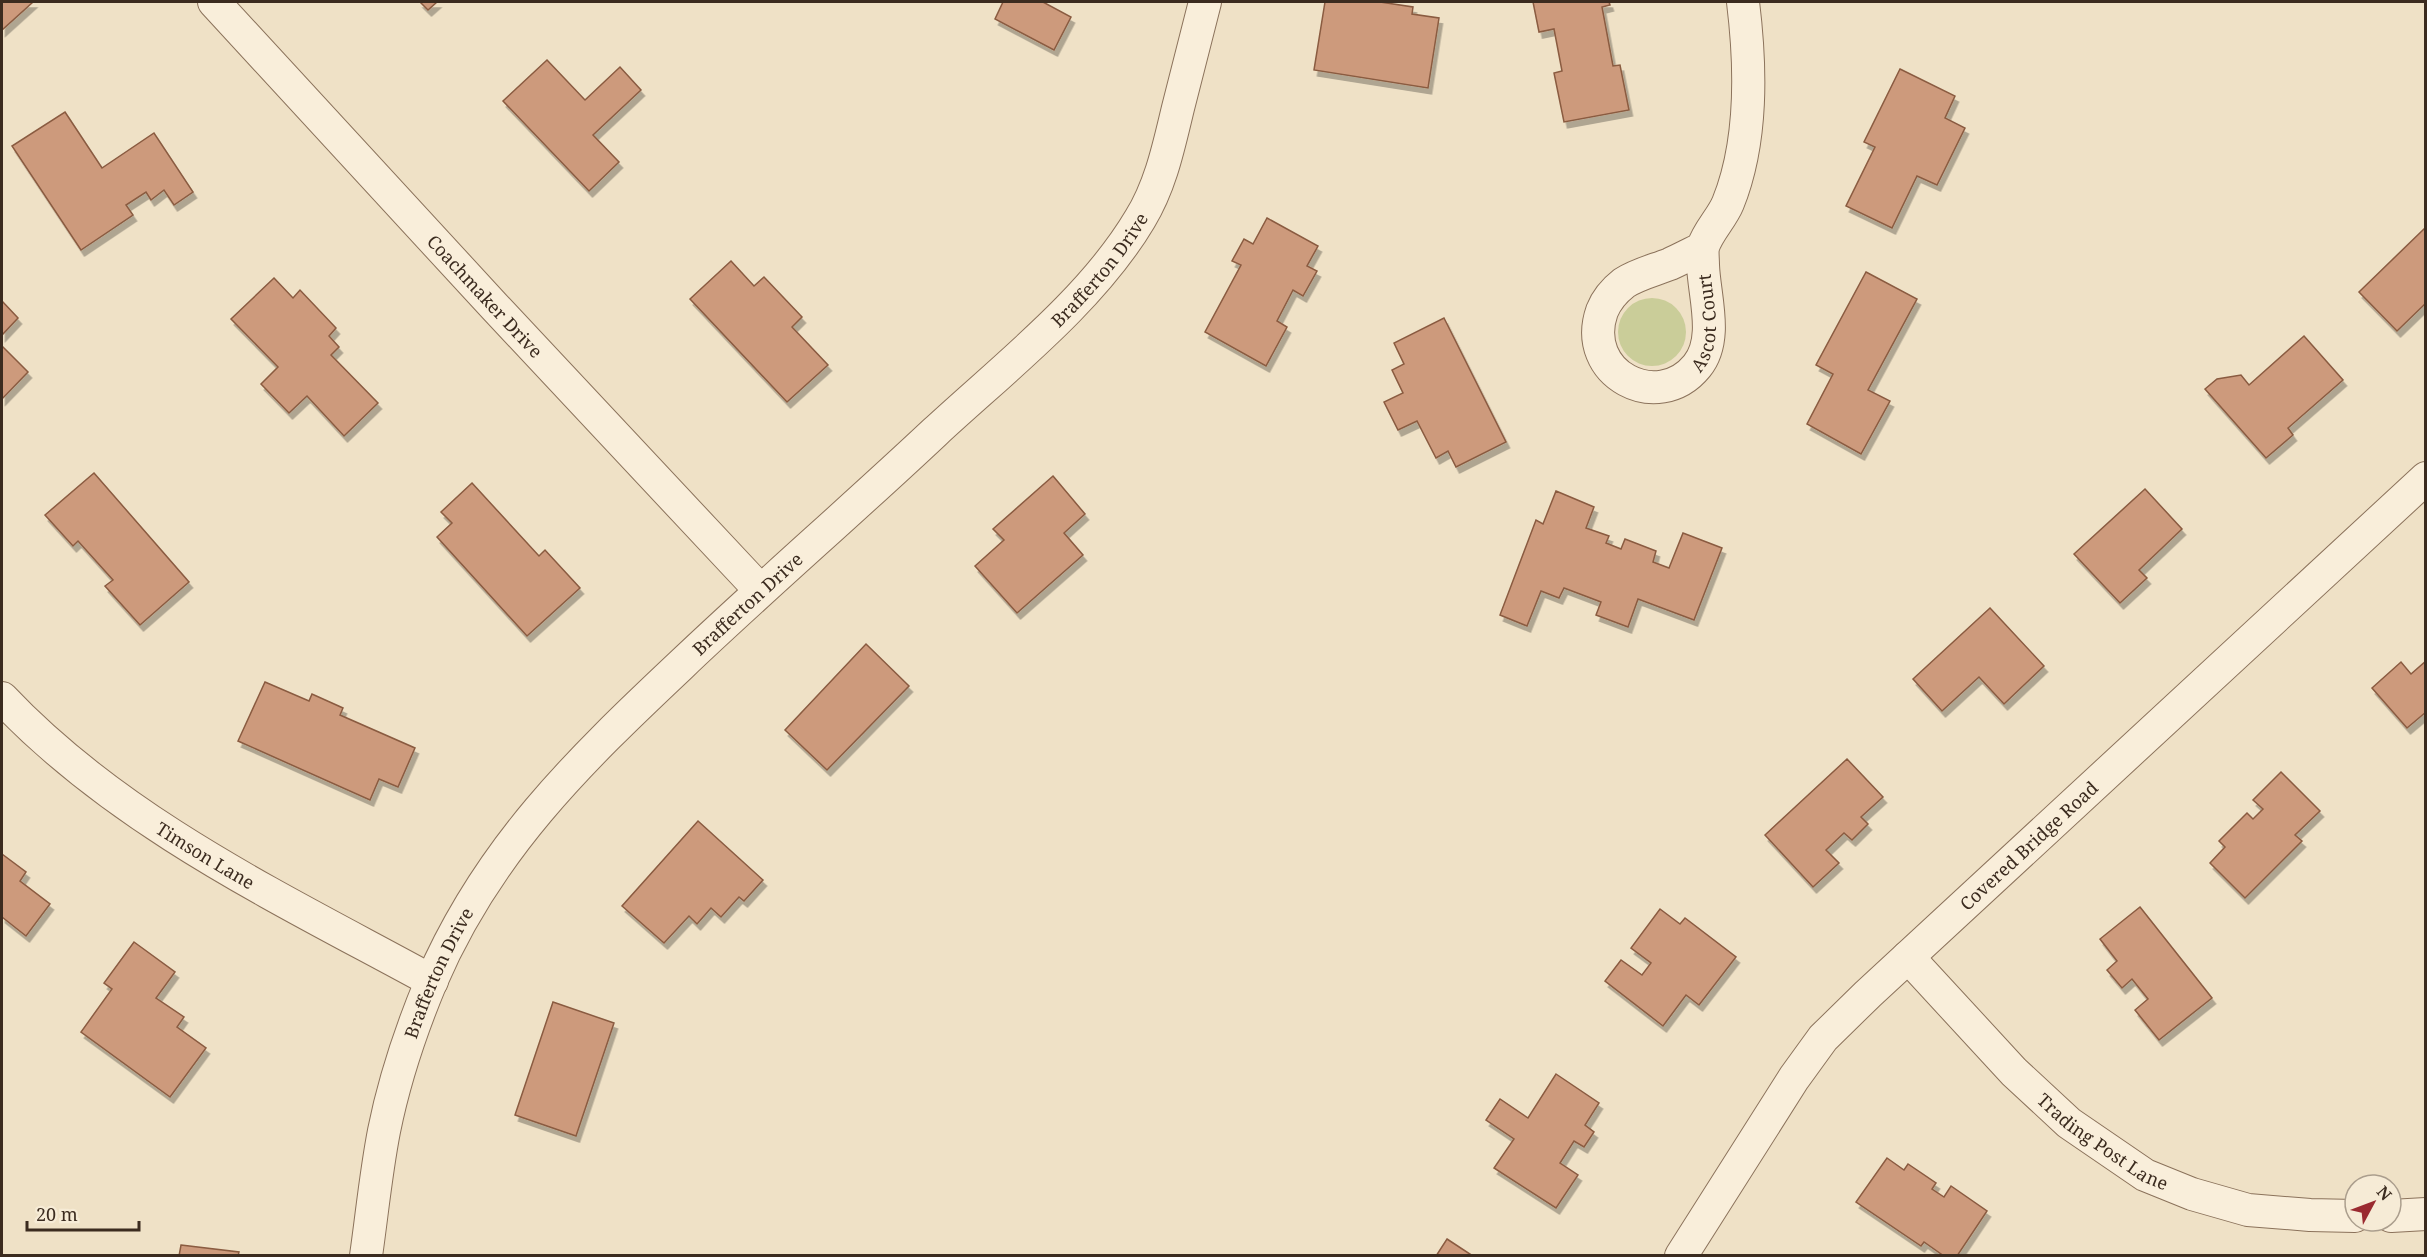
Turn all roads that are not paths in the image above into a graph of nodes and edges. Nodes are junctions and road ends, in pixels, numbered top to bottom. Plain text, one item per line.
1 (214, 2) edge
2 (1205, 2) edge
3 (1743, 2) edge
4 (1703, 248) junction
5 (2426, 478) edge
6 (760, 590) junction
7 (2, 698) edge
8 (1908, 957) junction
9 (432, 981) junction
10 (2426, 1214) edge
11 (2403, 1215) edge
12 (2343, 1216) edge
13 (366, 1256) edge
14 (1681, 1256) edge

1 - 6 street, Coachmaker Drive
2 - 6 street, Brafferton Drive
3 - 4 street, Ascot Court
4 - 4 street, Ascot Court
5 - 8 street, Covered Bridge Road
6 - 9 street, Brafferton Drive
7 - 9 street, Timson Lane
8 - 12 street, Trading Post Lane
8 - 14 street, Covered Bridge Road
9 - 13 street, Brafferton Drive
10 - 11 street

